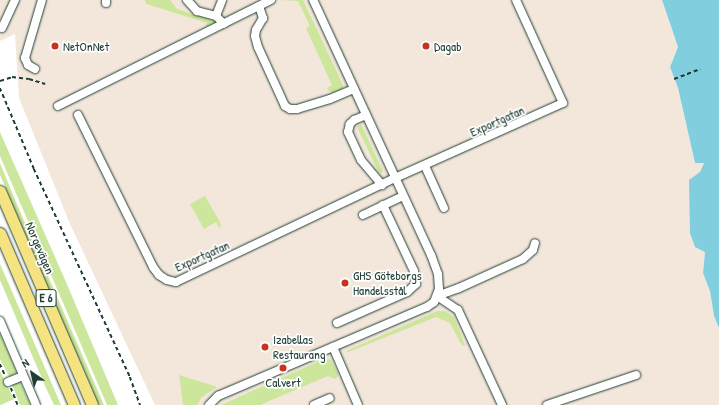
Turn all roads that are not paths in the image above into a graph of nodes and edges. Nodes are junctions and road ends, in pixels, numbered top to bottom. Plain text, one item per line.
1 (15, 0) edge
2 (42, 0) edge
3 (187, 0) edge
4 (222, 0) edge
5 (271, 0) edge
6 (313, 0) edge
7 (516, 0) edge
8 (259, 6) junction
9 (216, 16) junction
10 (224, 24) junction
11 (2, 28) dead end
12 (34, 69) dead end
13 (354, 89) junction
14 (58, 106) dead end
15 (78, 115) dead end
16 (366, 115) junction
17 (425, 166) junction
18 (395, 178) junction
19 (382, 185) junction
20 (0, 191) edge
21 (403, 196) junction
22 (383, 205) junction
23 (444, 208) dead end
24 (363, 215) dead end
25 (0, 233) edge
26 (535, 243) dead end
27 (437, 296) junction
28 (0, 321) edge
29 (337, 323) dead end
30 (333, 347) junction
31 (636, 375) dead end
32 (23, 376) junction
33 (8, 382) dead end
34 (330, 398) dead end
35 (36, 405) edge
36 (74, 405) edge
37 (92, 405) edge
38 (209, 405) edge
39 (314, 405) edge
40 (358, 405) edge
41 (502, 405) edge
42 (547, 405) edge

1 - 11 street
2 - 12 street
3 - 9 street
4 - 9 street
5 - 8 street
6 - 13 street
7 - 17 street, Exportgatan
8 - 10 street
8 - 13 street
9 - 10 street
10 - 14 street
13 - 16 street
15 - 19 street, Exportgatan
16 - 18 street
16 - 19 street
17 - 18 street, Exportgatan
17 - 23 street
18 - 19 street, Exportgatan
18 - 21 street
20 - 37 highway, Norgevägen / E 6
21 - 22 street
21 - 27 street
22 - 24 street
22 - 29 street
25 - 36 highway, E 6
26 - 27 street
27 - 30 street
27 - 41 street
28 - 32 street
30 - 38 street
30 - 40 street
31 - 42 street
32 - 33 street
32 - 35 street
34 - 39 street

